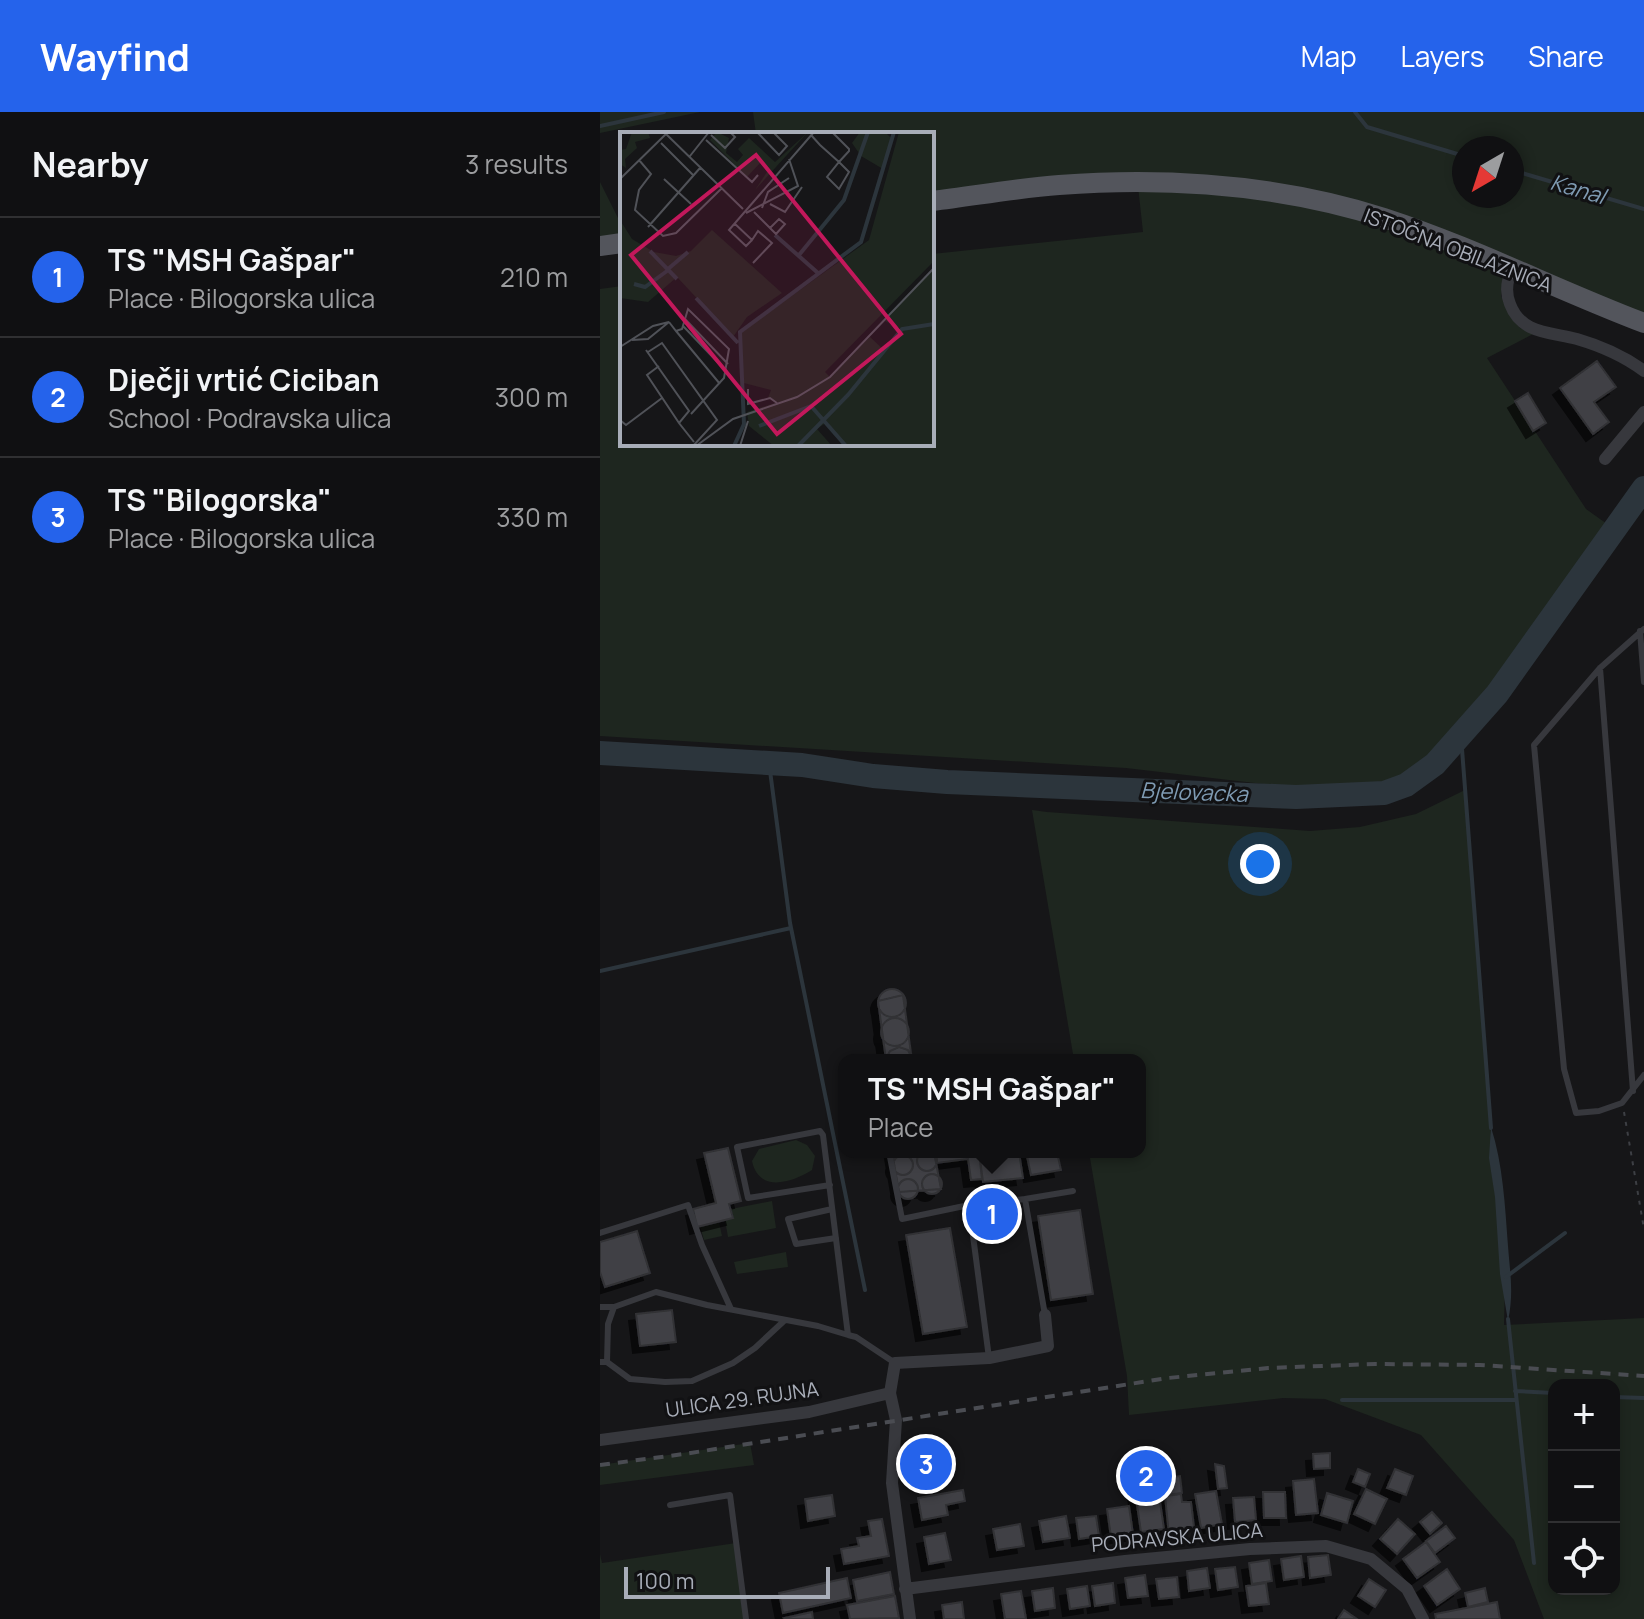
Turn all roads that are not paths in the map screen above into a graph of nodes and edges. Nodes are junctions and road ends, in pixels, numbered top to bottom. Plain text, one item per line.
1 (934, 201) edge
2 (620, 243) edge
3 (600, 246) edge
4 (1512, 269) junction
5 (1644, 323) edge
6 (1644, 371) edge
7 (1644, 412) edge
8 (1605, 459) dead end
9 (1642, 630) edge
10 (1600, 668) junction
11 (1644, 682) edge
12 (1644, 1075) edge
13 (1633, 1091) junction
14 (890, 1158) edge
15 (830, 1185) junction
16 (1073, 1191) dead end
17 (1025, 1199) junction
18 (969, 1205) junction
19 (832, 1209) junction
20 (600, 1233) edge
21 (836, 1238) junction
22 (600, 1307) edge
23 (614, 1307) junction
24 (731, 1309) junction
25 (1045, 1315) joint
26 (785, 1320) junction
27 (848, 1335) junction
28 (989, 1358) junction
29 (604, 1362) edge
30 (895, 1363) junction
31 (890, 1393) junction
32 (600, 1440) edge
33 (670, 1505) dead end
34 (905, 1589) junction
35 (746, 1619) edge
36 (910, 1619) edge
37 (1423, 1619) edge

1 - 4 main road, ISTOČNA OBILAZNICA
2 - 3 main road
4 - 5 main road, ISTOČNA OBILAZNICA
4 - 6 street
7 - 8 street
9 - 10 lane
9 - 11 lane
10 - 13 lane
10 - 13 lane
12 - 13 lane
14 - 18 lane
15 - 15 lane
15 - 19 lane
16 - 17 lane
17 - 18 lane
17 - 25 lane
18 - 28 lane
19 - 21 lane
19 - 21 lane
20 - 24 lane
21 - 27 lane
22 - 23 lane
23 - 24 lane
23 - 29 lane
24 - 26 lane
25 - 28 street
26 - 27 lane
26 - 29 lane
27 - 30 lane
28 - 30 street
30 - 31 street
31 - 32 street, ULICA 29. RUJNA
31 - 34 street
33 - 35 lane
34 - 36 street
34 - 37 street, PODRAVSKA ULICA

